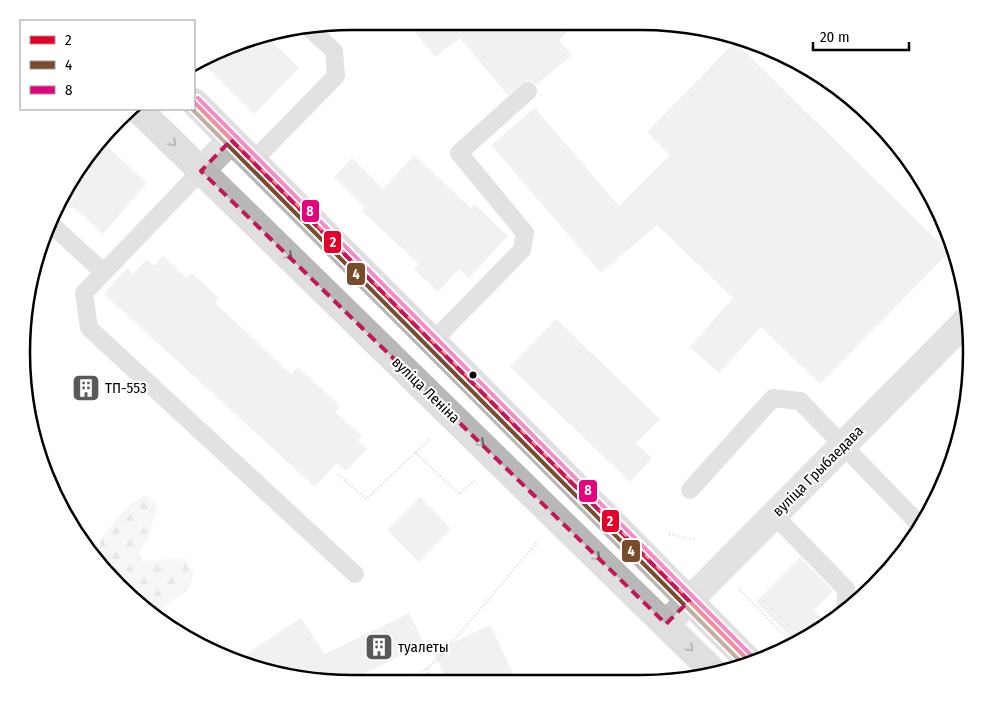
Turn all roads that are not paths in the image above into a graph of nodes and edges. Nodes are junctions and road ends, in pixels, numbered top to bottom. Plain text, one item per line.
1 (314, 33) edge
2 (528, 91) dead end
3 (195, 103) edge
4 (139, 110) edge
5 (231, 140) junction
6 (254, 161) junction
7 (201, 170) junction
8 (55, 228) edge
9 (103, 272) junction
10 (961, 326) edge
11 (432, 342) junction
12 (844, 446) junction
13 (690, 490) dead end
14 (774, 515) junction
15 (916, 521) edge
16 (355, 574) dead end
17 (689, 601) junction
18 (846, 601) edge
19 (666, 624) junction
20 (745, 657) edge
21 (709, 667) edge

1 - 6 lane
2 - 11 lane
3 - 5 main road
4 -> 7 main road, вуліца Леніна
5 - 6 main road
5 - 7 street
6 - 11 main road
7 - 9 lane
7 -> 19 main road, вуліца Леніна
8 - 9 lane
9 - 16 lane
10 - 12 street, вуліца Грыбаедава
11 - 17 main road
12 - 13 lane
12 - 14 street, вуліца Грыбаедава
12 - 15 lane
14 - 17 street, вуліца Грыбаедава
14 - 18 lane
17 - 19 street, вуліца Грыбаедава
17 - 20 main road
19 -> 21 main road, вуліца Леніна

